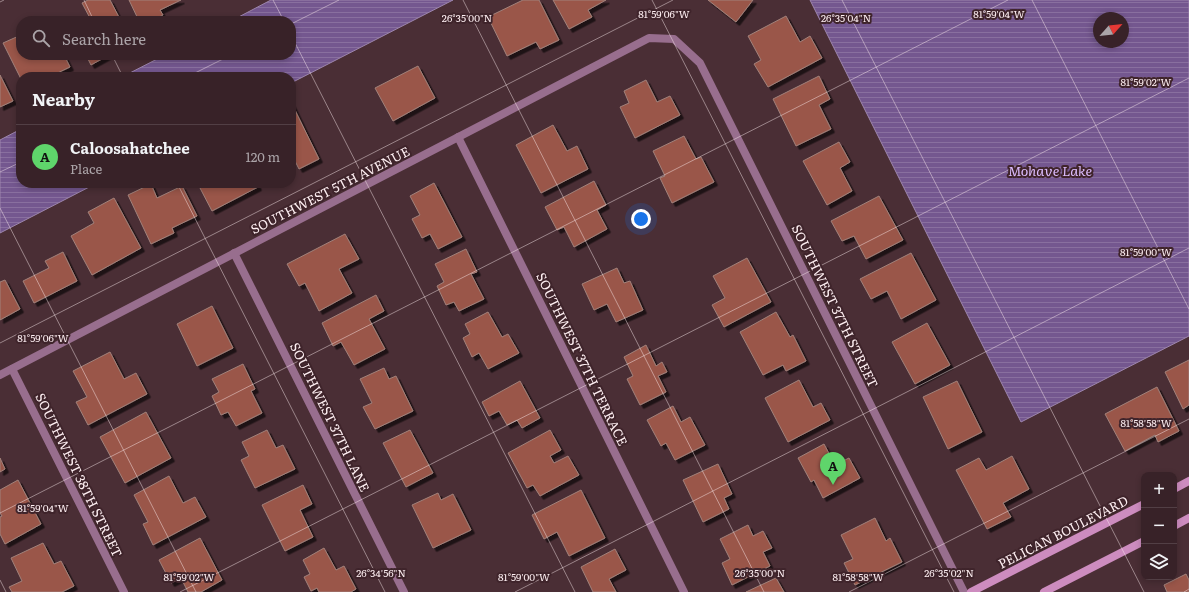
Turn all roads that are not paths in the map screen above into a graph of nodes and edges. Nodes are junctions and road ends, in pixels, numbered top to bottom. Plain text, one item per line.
1 (674, 39) joint
2 (458, 137) junction
3 (234, 253) junction
4 (12, 368) junction
5 (0, 375) edge
6 (1189, 482) edge
7 (1177, 488) edge
8 (1141, 506) edge
9 (1189, 518) edge
10 (1177, 524) edge
11 (1141, 543) edge
12 (124, 592) edge
13 (404, 592) edge
14 (684, 592) edge
15 (964, 592) edge
16 (971, 592) edge
17 (1044, 592) edge

1 - 2 street, SOUTHWEST 5TH AVENUE
1 - 15 street, SOUTHWEST 37TH STREET
2 - 3 street, SOUTHWEST 5TH AVENUE
2 - 14 street, SOUTHWEST 37TH TERRACE
3 - 4 street, SOUTHWEST 5TH AVENUE
3 - 13 street, SOUTHWEST 37TH LANE
4 - 5 street, SOUTHWEST 5TH AVENUE
4 - 12 street, SOUTHWEST 38TH STREET
6 - 7 street
8 - 16 street, PELICAN BOULEVARD
9 - 10 street
11 - 17 street

